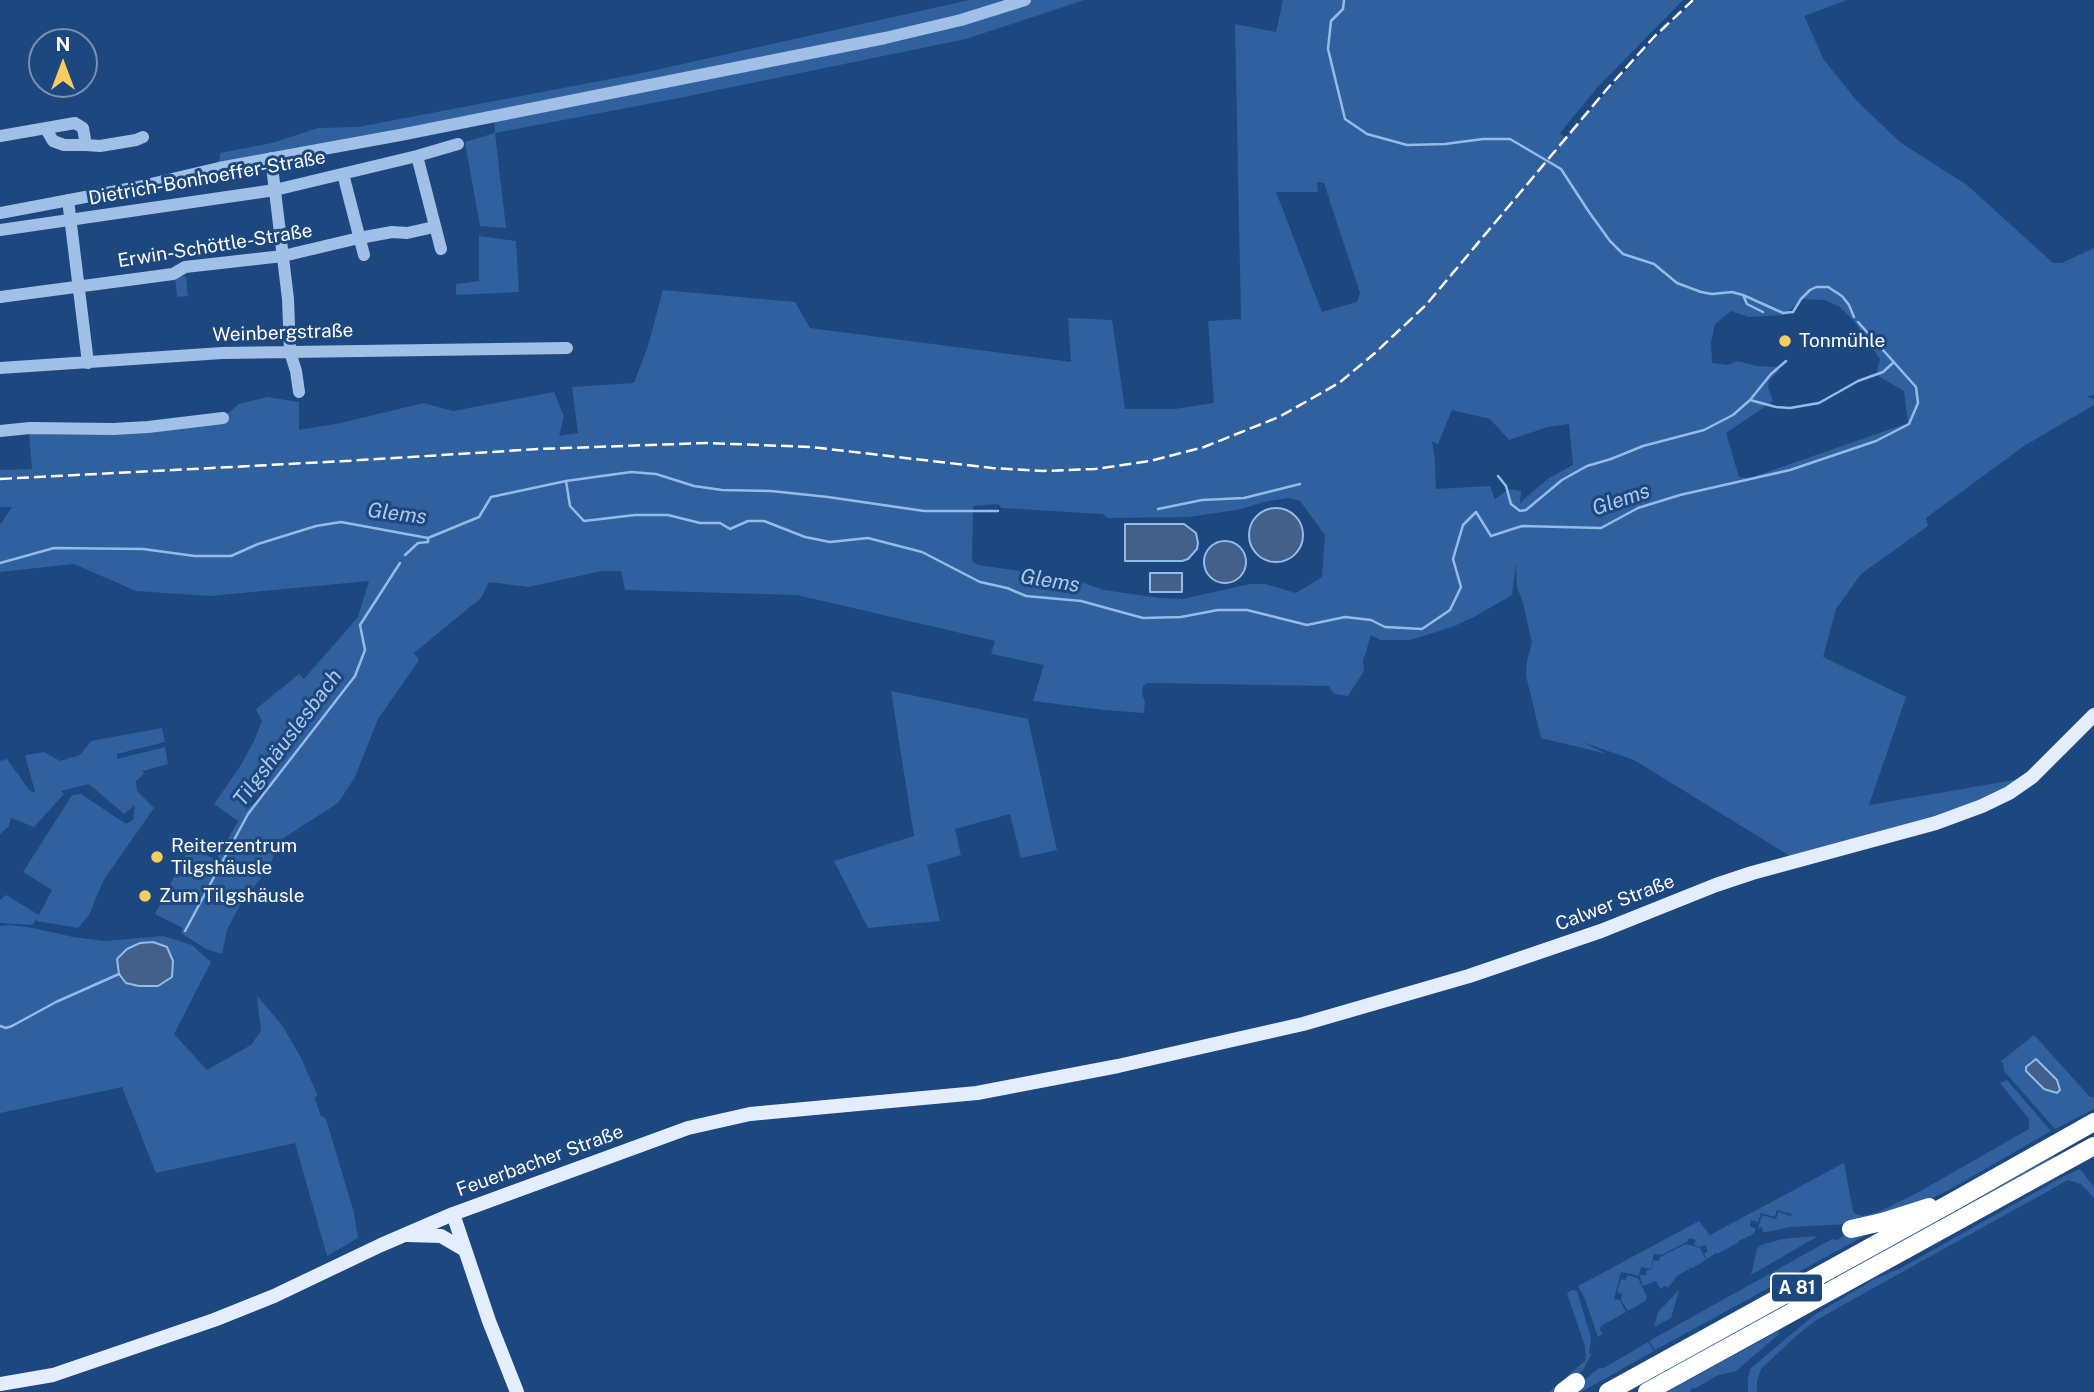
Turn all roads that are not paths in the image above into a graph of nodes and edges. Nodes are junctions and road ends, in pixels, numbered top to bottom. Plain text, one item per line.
1 (1025, 0) edge
2 (46, 129) junction
3 (0, 136) edge
4 (143, 137) dead end
5 (458, 144) dead end
6 (86, 145) junction
7 (417, 156) junction
8 (271, 158) junction
9 (343, 174) junction
10 (275, 190) junction
11 (68, 200) junction
12 (0, 213) edge
13 (70, 220) junction
14 (434, 228) junction
15 (0, 230) edge
16 (359, 238) junction
17 (440, 249) dead end
18 (283, 256) junction
19 (364, 256) dead end
20 (78, 287) junction
21 (0, 298) edge
22 (567, 348) dead end
23 (290, 352) junction
24 (88, 363) junction
25 (0, 368) edge
26 (299, 391) dead end
27 (223, 418) dead end
28 (0, 430) edge
29 (2094, 715) edge
30 (1118, 1066) joint
31 (2094, 1122) edge
32 (2091, 1147) edge
33 (1956, 1200) junction
34 (453, 1214) junction
35 (1851, 1229) dead end
36 (402, 1235) junction
37 (465, 1250) junction
38 (1868, 1270) junction
39 (1808, 1315) dead end
40 (0, 1384) edge
41 (517, 1392) edge
42 (1608, 1392) edge
43 (1647, 1392) edge

1 - 8 street
2 - 3 street
2 - 6 street
2 - 6 street
4 - 6 street
5 - 7 street, Dietrich-Bonhoeffer-Straße
7 - 9 street, Dietrich-Bonhoeffer-Straße
7 - 14 street
8 - 10 street
8 - 11 street
9 - 10 street, Dietrich-Bonhoeffer-Straße
9 - 16 street
10 - 13 street, Dietrich-Bonhoeffer-Straße
10 - 18 street
11 - 12 street
11 - 13 street
13 - 15 street, Dietrich-Bonhoeffer-Straße
13 - 20 street
14 - 16 street, Erwin-Schöttle-Straße
14 - 17 street
16 - 18 street, Erwin-Schöttle-Straße
16 - 19 street
18 - 20 street, Erwin-Schöttle-Straße
18 - 23 street
20 - 21 street, Erwin-Schöttle-Straße
20 - 24 street
22 - 23 street, Weinbergstraße
23 - 24 street, Weinbergstraße
23 - 26 street
24 - 25 street, Weinbergstraße
27 - 28 street
29 - 30 main road, Calwer Straße
30 - 34 main road, Feuerbacher Straße
31 - 33 highway, A 81
32 - 38 highway, A 81
33 - 35 highway
33 - 42 highway, A 81
34 - 36 main road, Feuerbacher Straße
34 - 37 main road
36 - 37 main road
36 - 40 main road, Feuerbacher Straße
37 - 41 main road
38 - 39 highway
38 - 43 highway, A 81

